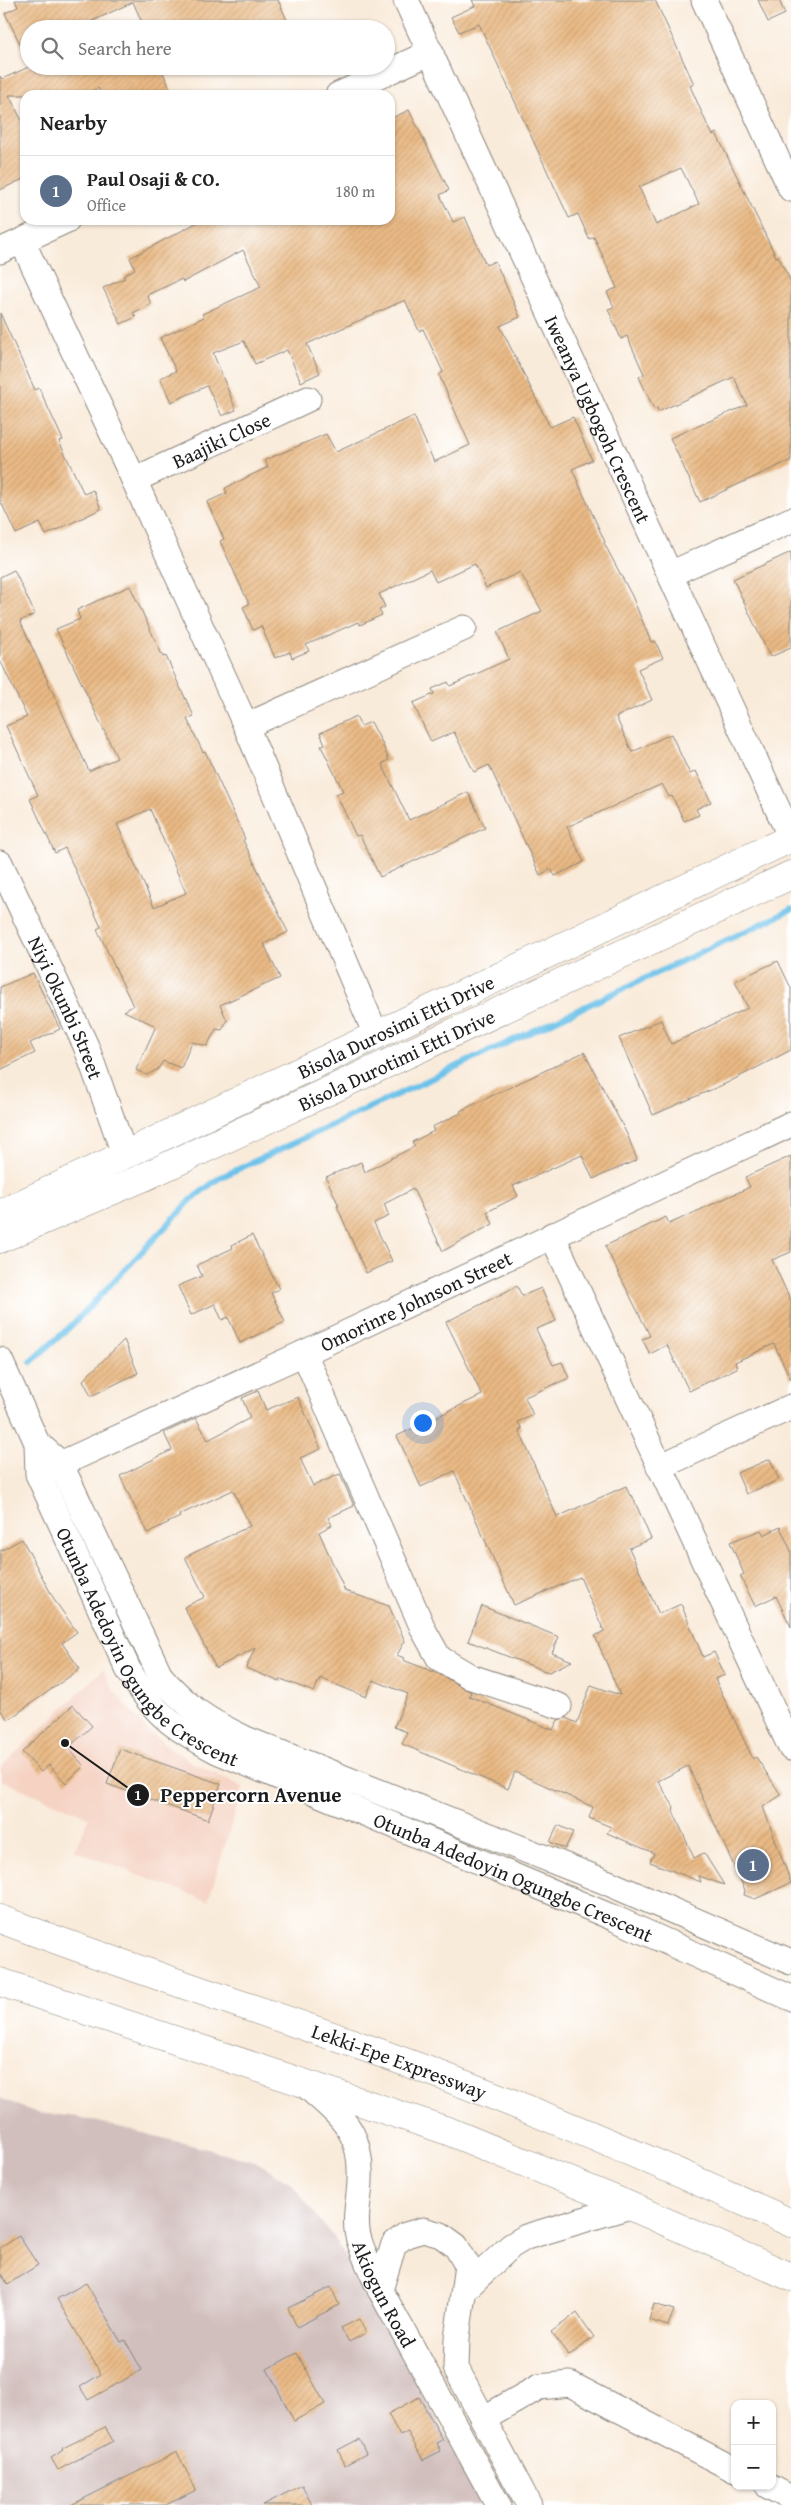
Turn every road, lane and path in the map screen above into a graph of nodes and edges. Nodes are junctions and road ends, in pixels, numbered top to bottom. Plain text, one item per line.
1 (406, 0) edge
2 (704, 0) edge
3 (431, 52) junction
4 (395, 69) edge
5 (381, 75) edge
6 (349, 90) edge
7 (791, 189) edge
8 (56, 225) edge
9 (11, 246) edge
10 (308, 399) dead end
11 (134, 480) junction
12 (791, 520) edge
13 (670, 574) junction
14 (464, 628) dead end
15 (246, 726) junction
16 (791, 838) edge
17 (0, 863) edge
18 (791, 875) edge
19 (376, 1034) junction
20 (791, 1124) edge
21 (125, 1156) junction
22 (0, 1214) edge
23 (552, 1235) junction
24 (0, 1239) edge
25 (304, 1353) junction
26 (0, 1360) edge
27 (791, 1407) edge
28 (37, 1443) junction
29 (60, 1463) junction
30 (659, 1467) junction
31 (38, 1474) junction
32 (559, 1706) dead end
33 (784, 1713) edge
34 (791, 1748) edge
35 (466, 1826) junction
36 (455, 1851) junction
37 (0, 1919) edge
38 (0, 1929) edge
39 (85, 1951) junction
40 (791, 1962) edge
41 (0, 1982) edge
42 (791, 1998) edge
43 (301, 2082) junction
44 (630, 2206) junction
45 (791, 2223) edge
46 (791, 2277) edge
47 (465, 2288) junction
48 (380, 2290) junction
49 (483, 2419) junction
50 (731, 2468) edge
51 (776, 2490) edge
52 (791, 2498) edge
53 (498, 2505) edge
54 (529, 2505) edge

1 - 3 street, Iweanya Ugbogoh Crescent
2 - 7 street
3 - 4 street
3 - 13 street, Iweanya Ugbogoh Crescent
5 - 6 street
8 - 9 street
9 - 11 street
10 - 11 street, Baajiki Close
11 - 15 street
12 - 13 street
13 - 16 street, Iweanya Ugbogoh Crescent
14 - 15 street
15 - 19 street
16 - 19 main road, Bisola Durosimi Etti Drive
17 - 21 street, Niyi Okunbi Street
18 - 24 main road, Bisola Durotimi Etti Drive
19 - 21 main road, Bisola Durosimi Etti Drive
20 - 23 street, Omorinre Johnson Street
21 - 22 main road, Bisola Durosimi Etti Drive
23 - 25 street, Omorinre Johnson Street
23 - 30 street
25 - 29 street, Omorinre Johnson Street
25 - 32 street
26 - 28 street, Otunba Adedoyin Ogungbe Crescent
27 - 30 street
28 - 29 street, Otunba Adedoyin Ogungbe Crescent
28 - 31 street, Otunba Adedoyin Ogungbe Crescent
29 - 31 street, Omorinre Johnson Street
29 - 35 street, Otunba Adedoyin Ogungbe Crescent
30 - 33 street
31 - 36 street, Otunba Adedoyin Ogungbe Crescent
33 - 34 street
35 - 36 street
35 - 40 street, Otunba Adedoyin Ogungbe Crescent
36 - 42 street, Otunba Adedoyin Ogungbe Crescent
37 - 39 main road, Lekki-Epe Expressway
38 - 39 main road
39 - 45 main road, Lekki-Epe Expressway
41 - 43 main road
43 - 44 main road
43 - 48 street, Akiogun Road
44 - 46 main road
44 - 47 street
47 - 48 street
47 - 49 street
48 - 53 street, Akiogun Road
49 - 50 street
49 - 54 street
51 - 52 street

